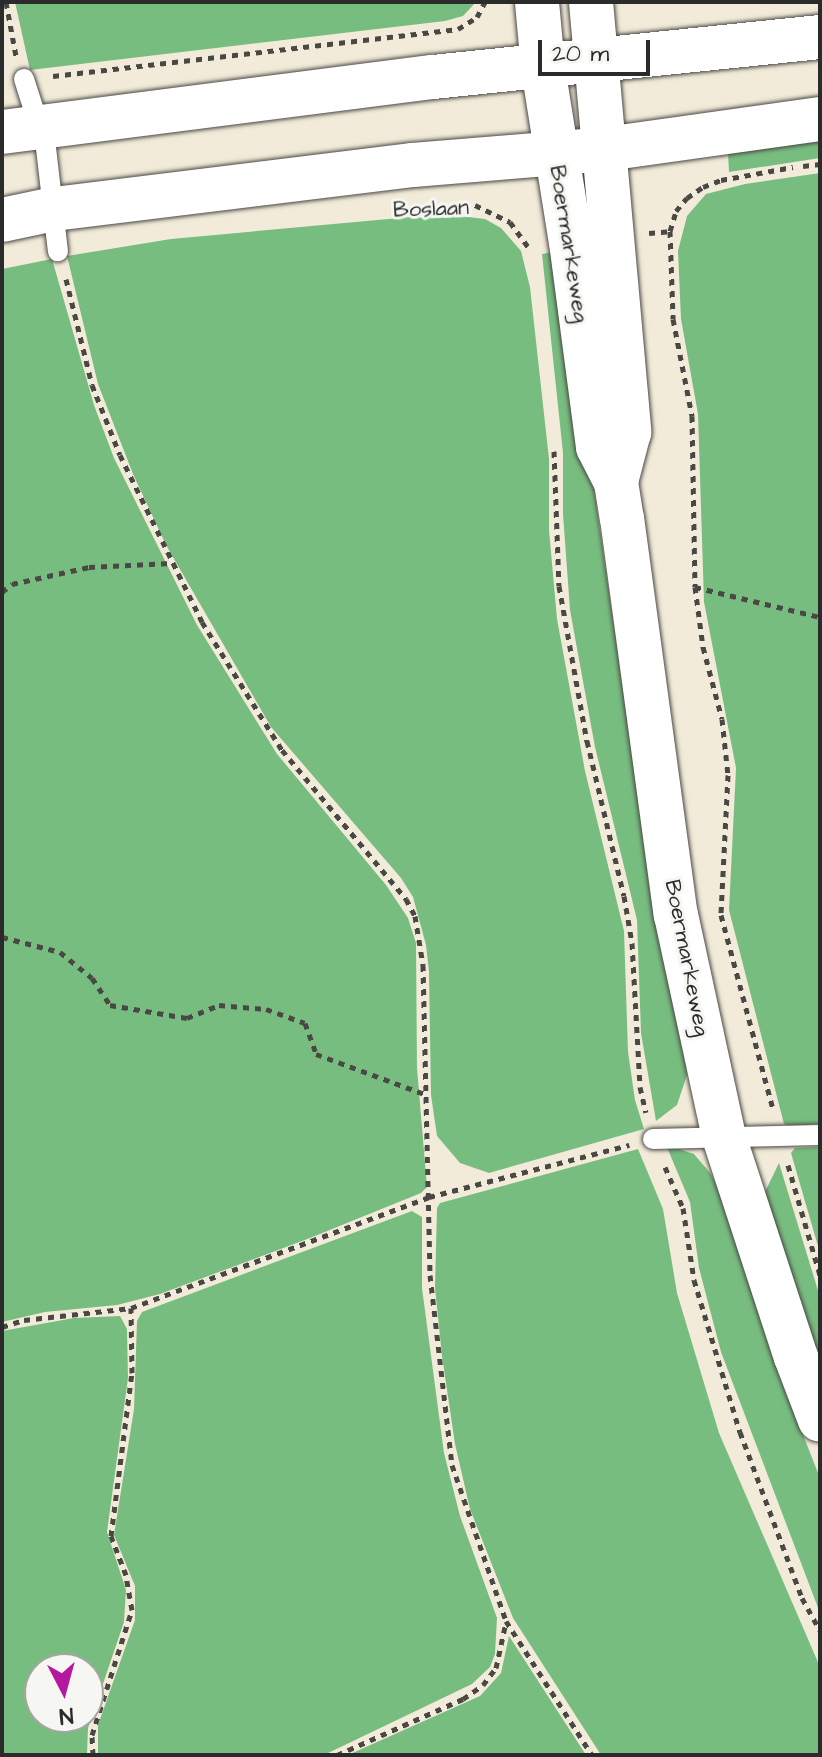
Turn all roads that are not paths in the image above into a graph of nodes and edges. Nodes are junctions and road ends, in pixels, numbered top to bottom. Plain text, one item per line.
1 (537, 2) edge
2 (591, 2) edge
3 (820, 37) edge
4 (599, 62) junction
5 (543, 68) junction
6 (24, 79) road end
7 (820, 119) edge
8 (21, 129) edge
9 (606, 149) junction
10 (556, 153) junction
11 (2, 220) edge
12 (56, 230) junction
13 (591, 240) junction
14 (820, 1135) edge
15 (724, 1137) junction
16 (653, 1139) road end
17 (820, 1420) edge

1 - 5 street, Boermarkeweg
2 - 4 street, Boermarkeweg
3 - 4 street
4 - 5 street
4 - 9 street, Boermarkeweg
5 - 8 street
5 - 10 street, Boermarkeweg
6 - 8 lane
7 - 9 street, Boslaan
8 - 12 lane
9 - 10 street, Boslaan
9 - 13 street, Boermarkeweg
10 - 12 street, Boslaan
10 - 13 street, Boermarkeweg
11 - 12 street, Boslaan
13 - 15 street, Boermarkeweg
14 - 15 lane
15 - 16 lane
15 - 17 street, Boermarkeweg

